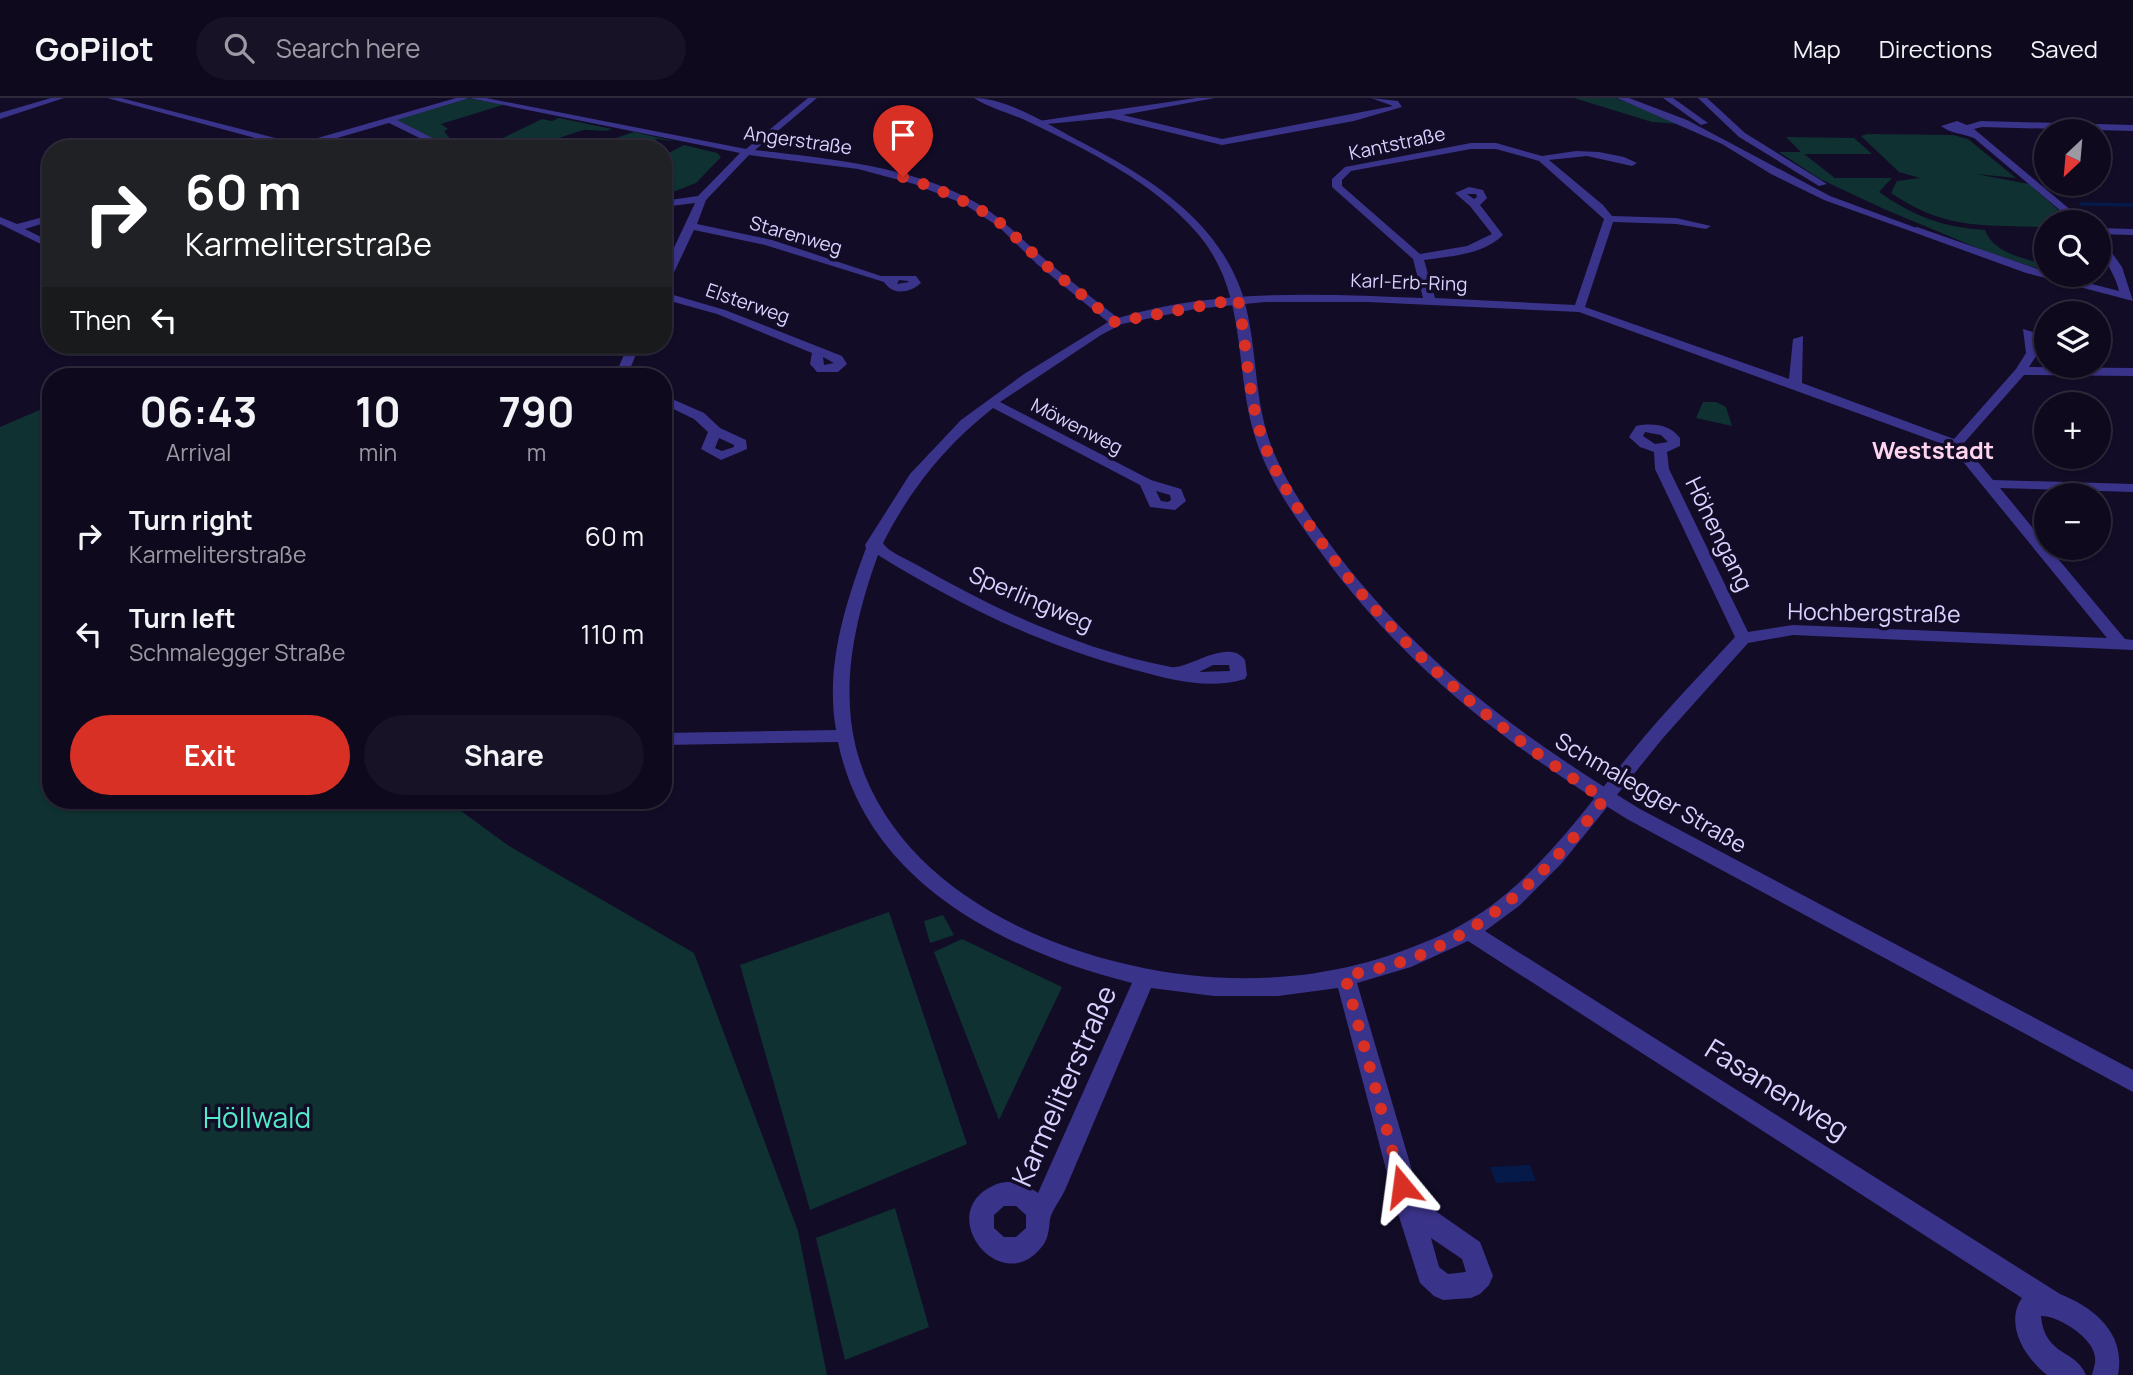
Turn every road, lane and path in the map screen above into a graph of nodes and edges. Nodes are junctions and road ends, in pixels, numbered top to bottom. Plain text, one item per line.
1 (60, 98) edge
2 (111, 98) edge
3 (465, 98) edge
4 (473, 98) edge
5 (813, 98) edge
6 (978, 98) edge
7 (1210, 98) edge
8 (1374, 98) edge
9 (1621, 98) edge
10 (1702, 98) edge
11 (1670, 100) edge
12 (1110, 115) junction
13 (0, 116) edge
14 (390, 120) junction
15 (1036, 122) junction
16 (1684, 122) junction
17 (2133, 128) edge
18 (272, 140) edge
19 (321, 140) edge
20 (431, 140) edge
21 (1725, 142) junction
22 (747, 152) junction
23 (1542, 159) junction
24 (1632, 163) dead end
25 (701, 199) junction
26 (672, 203) edge
27 (1474, 204) dead end
28 (2066, 210) edge
29 (1609, 219) junction
30 (0, 220) edge
31 (42, 221) edge
32 (691, 226) junction
33 (1706, 226) dead end
34 (19, 228) junction
35 (1917, 230) junction
36 (2111, 231) edge
37 (2133, 232) edge
38 (42, 241) edge
39 (2111, 255) edge
40 (1418, 258) junction
41 (672, 265) edge
42 (891, 279) dead end
43 (2129, 298) edge
44 (672, 299) edge
45 (1238, 299) junction
46 (1430, 302) junction
47 (1579, 309) junction
48 (1115, 322) junction
49 (2027, 332) dead end
50 (1799, 339) dead end
51 (818, 353) dead end
52 (2032, 353) joint
53 (2021, 371) junction
54 (2034, 371) edge
55 (2133, 372) edge
56 (2111, 373) edge
57 (1795, 387) junction
58 (991, 402) junction
59 (672, 403) edge
60 (715, 430) dead end
61 (1956, 444) junction
62 (1660, 449) dead end
63 (1146, 483) dead end
64 (1989, 484) junction
65 (2133, 488) edge
66 (872, 545) junction
67 (1743, 638) junction
68 (2127, 644) edge
69 (1180, 675) dead end
70 (844, 736) junction
71 (672, 739) edge
72 (1604, 799) junction
73 (1469, 931) junction
74 (1345, 976) junction
75 (1144, 980) junction
76 (2133, 1082) edge
77 (1408, 1207) dead end
78 (1038, 1216) dead end
79 (2050, 1301) junction
80 (2073, 1375) edge
81 (2105, 1375) edge

1 - 13 street
2 - 18 street
3 - 14 street
4 - 22 street, Angerstraße
5 - 22 street
6 - 15 street, Schmalegger Straße
7 - 12 street
8 - 12 street
9 - 16 street
10 - 35 street
11 - 16 street
11 - 21 street
12 - 15 street
14 - 19 street
14 - 20 street
15 - 45 street, Schmalegger Straße
16 - 21 street
17 - 28 street
21 - 35 street
22 - 25 street
22 - 48 street, Angerstraße
23 - 24 street, Kantstraße
23 - 29 street, Kantstraße
23 - 40 street, Kantstraße
25 - 26 street
25 - 32 street
27 - 40 street
29 - 33 street
29 - 47 street
30 - 34 street
31 - 34 street
32 - 41 street
32 - 42 street, Starenweg
34 - 38 street
35 - 43 street
36 - 37 street
39 - 43 street
40 - 46 street
44 - 51 street, Elsterweg
45 - 46 street, Karl-Erb-Ring
45 - 48 street, Karmeliterstraße
45 - 72 street, Schmalegger Straße
46 - 47 street, Karl-Erb-Ring
47 - 57 street, Karl-Erb-Ring
48 - 58 street, Karmeliterstraße
49 - 52 street
50 - 57 street
52 - 53 street
53 - 54 street
53 - 61 street
55 - 56 street
57 - 61 street, Karl-Erb-Ring
58 - 63 street, Möwenweg
58 - 66 street, Karmeliterstraße
59 - 60 street
61 - 64 street
62 - 67 street, Höhengang
64 - 65 street
64 - 68 street
66 - 69 street, Sperlingweg
66 - 70 street, Karmeliterstraße
67 - 68 street, Hochbergstraße
67 - 72 street
70 - 71 street
70 - 75 street, Karmeliterstraße
72 - 73 street, Karmeliterstraße
72 - 76 street, Schmalegger Straße
73 - 74 street, Karmeliterstraße
73 - 79 street, Fasanenweg
74 - 75 street, Karmeliterstraße
74 - 77 street
75 - 78 street, Karmeliterstraße
79 - 80 street
79 - 81 street, Fasanenweg

